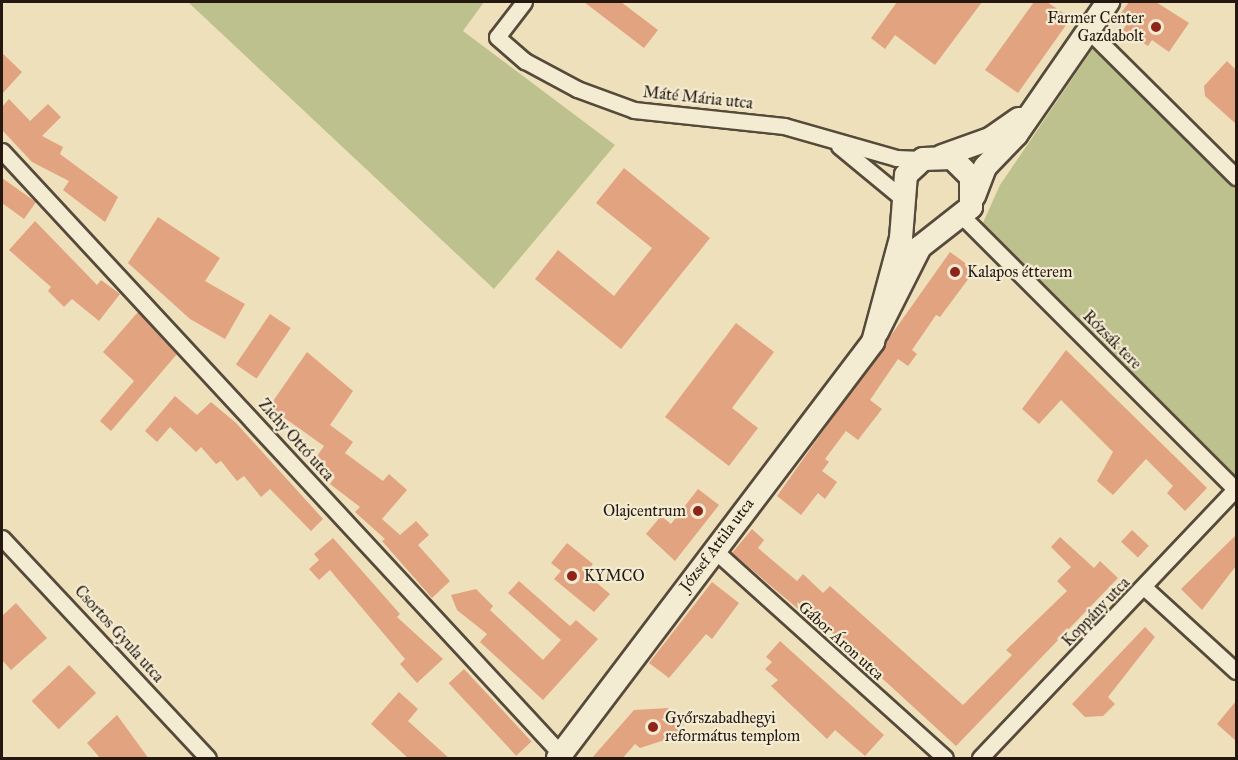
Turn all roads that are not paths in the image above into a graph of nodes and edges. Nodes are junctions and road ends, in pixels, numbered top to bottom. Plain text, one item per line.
1 (524, 2) edge
2 (1108, 2) edge
3 (1088, 30) junction
4 (1036, 104) junction
5 (816, 132) junction
6 (2, 152) edge
7 (932, 157) junction
8 (1236, 177) edge
9 (903, 201) junction
10 (962, 213) junction
11 (877, 332) junction
12 (1236, 489) edge
13 (2, 536) edge
14 (713, 549) junction
15 (1145, 588) junction
16 (1236, 671) edge
17 (560, 756) edge
18 (208, 759) edge
19 (945, 759) edge
20 (980, 759) edge

1 - 5 street, Máté Mária utca
2 - 3 street
3 - 4 street
3 - 8 street
4 - 7 street
4 - 10 street
5 - 7 street, Máté Mária utca
5 - 9 street
6 - 17 street, Zichy Ottó utca
7 - 9 street, József Attila utca
7 - 10 street
9 - 10 street
9 - 11 street, József Attila utca
10 - 11 street, József Attila utca
10 - 12 street, Rózsák tere
11 - 14 street, József Attila utca
12 - 15 street, Koppány utca
13 - 18 street, Csortos Gyula utca
14 - 17 street, József Attila utca
14 - 19 street, Gábor Áron utca
15 - 16 street
15 - 20 street, Koppány utca

